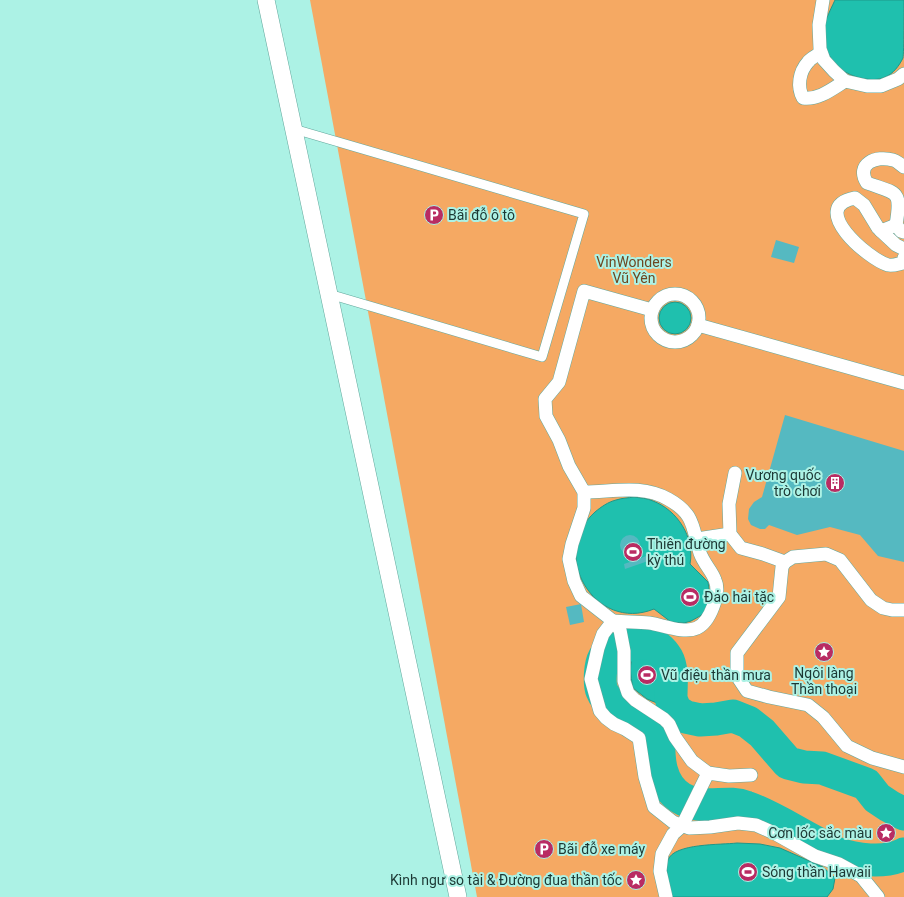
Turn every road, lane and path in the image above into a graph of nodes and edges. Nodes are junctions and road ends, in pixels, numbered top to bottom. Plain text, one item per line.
1 (266, 0) edge
2 (820, 1) edge
3 (821, 53) junction
4 (904, 74) edge
5 (846, 81) junction
6 (294, 129) junction
7 (904, 167) edge
8 (900, 228) edge
9 (881, 230) junction
10 (904, 249) edge
11 (904, 258) edge
12 (329, 294) junction
13 (652, 310) junction
14 (698, 325) junction
15 (904, 383) edge
16 (735, 473) dead end
17 (584, 492) junction
18 (730, 534) junction
19 (697, 540) junction
20 (785, 562) junction
21 (904, 610) edge
22 (616, 625) junction
23 (904, 767) edge
24 (751, 775) dead end
25 (705, 778) junction
26 (684, 822) junction
27 (458, 897) edge
28 (666, 897) edge
29 (878, 897) edge

1 - 6 street
2 - 3 street
3 - 5 street
3 - 5 street
4 - 5 street
6 - 12 street
6 - 12 lane
7 - 8 street
8 - 9 street
9 - 10 street
9 - 11 street
12 - 27 street
13 - 14 street
13 - 14 street
13 - 17 street
14 - 15 street
16 - 18 street
17 - 19 street
17 - 22 street
18 - 19 street
18 - 20 street
19 - 22 street
20 - 21 street
20 - 23 street
22 - 25 street
22 - 26 street
24 - 25 street
25 - 26 street
26 - 28 street
26 - 29 street

